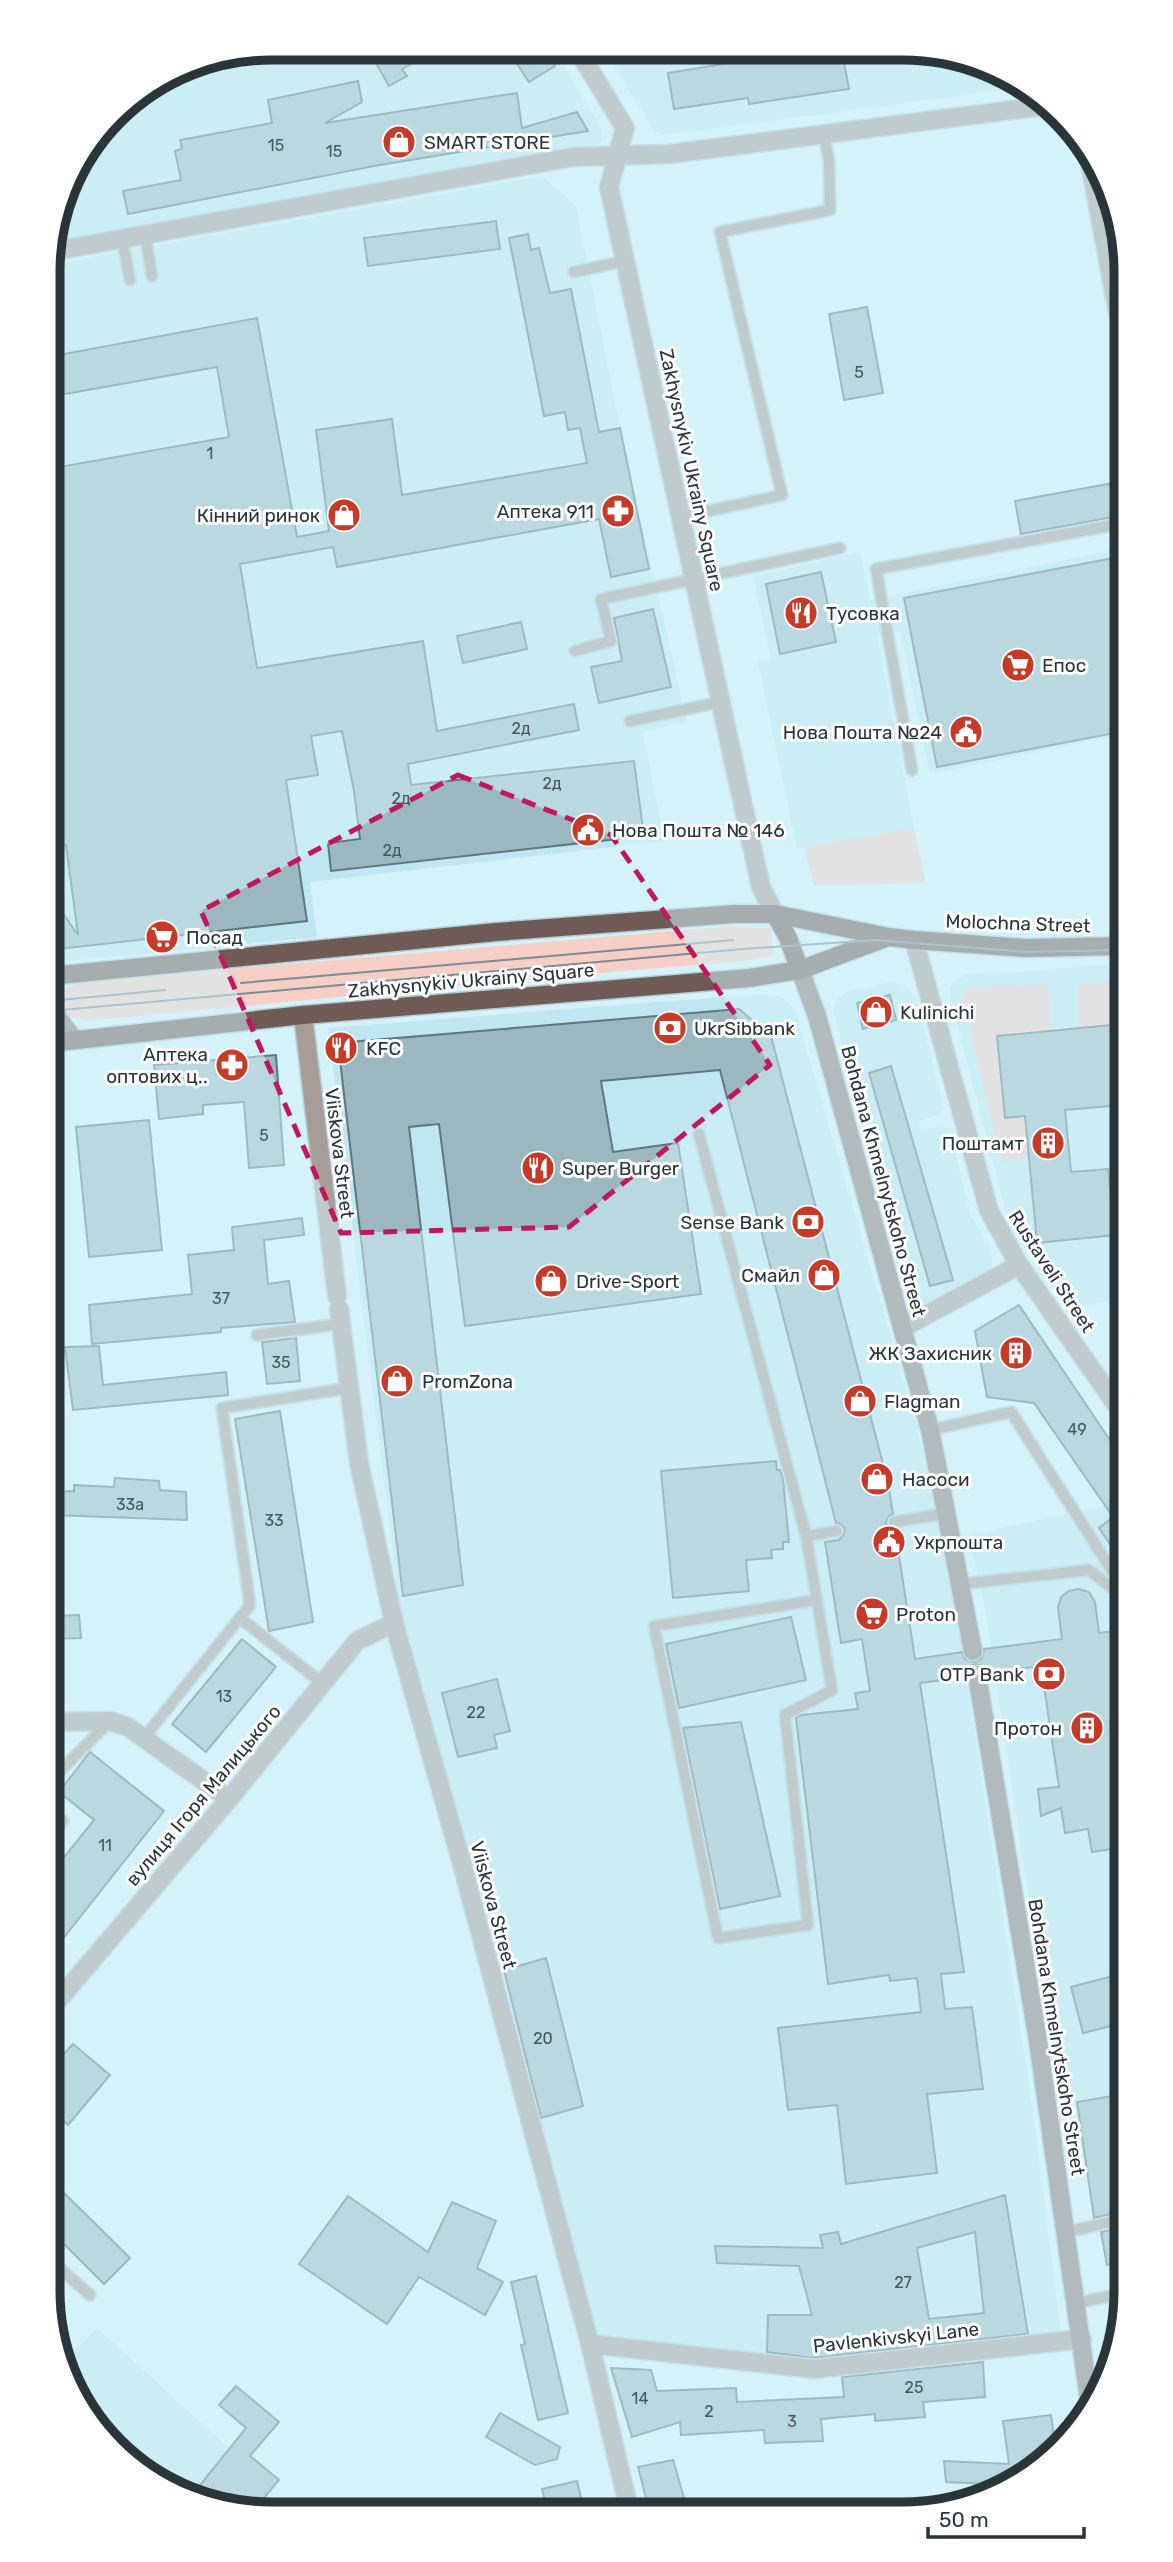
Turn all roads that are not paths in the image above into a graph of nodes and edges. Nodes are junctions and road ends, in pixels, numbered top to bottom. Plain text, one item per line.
1 (582, 59) edge
2 (1036, 107) edge
3 (824, 134) junction
4 (618, 155) junction
5 (1094, 183) edge
6 (145, 234) junction
7 (122, 238) junction
8 (61, 250) edge
9 (625, 261) junction
10 (574, 272) dead end
11 (152, 276) dead end
12 (130, 280) dead end
13 (1114, 292) edge
14 (681, 517) junction
15 (1114, 525) edge
16 (840, 548) dead end
17 (694, 578) junction
18 (575, 651) dead end
19 (721, 702) junction
20 (630, 722) dead end
21 (912, 770) dead end
22 (775, 914) junction
23 (890, 937) junction
24 (914, 940) junction
25 (1114, 946) edge
26 (800, 970) junction
27 (60, 975) edge
28 (303, 1016) junction
29 (60, 1021) edge
30 (74, 1041) junction
31 (60, 1042) edge
32 (699, 1134) dead end
33 (1019, 1265) junction
34 (339, 1310) junction
35 (902, 1328) junction
36 (257, 1335) dead end
37 (349, 1388) junction
38 (1113, 1401) edge
39 (930, 1430) junction
40 (947, 1513) junction
41 (894, 1522) dead end
42 (837, 1531) dead end
43 (806, 1536) junction
44 (1113, 1573) edge
45 (961, 1584) junction
46 (1113, 1589) edge
47 (817, 1600) junction
48 (240, 1618) junction
49 (394, 1623) junction
50 (973, 1651) dead end
51 (978, 1675) dead end
52 (322, 1683) junction
53 (110, 1721) junction
54 (59, 1722) edge
55 (144, 1738) junction
56 (59, 1772) edge
57 (229, 1799) junction
58 (59, 2000) edge
59 (1113, 2222) edge
60 (1066, 2232) junction
61 (59, 2268) edge
62 (90, 2295) dead end
63 (1113, 2295) edge
64 (1076, 2303) junction
65 (1082, 2339) junction
66 (590, 2344) junction
67 (1088, 2390) edge
68 (627, 2502) edge

1 - 4 street, Zakhysnykiv Ukrainy Square
2 - 3 street
3 - 4 street
3 - 14 lane
4 - 6 street
4 - 9 street, Zakhysnykiv Ukrainy Square
5 - 13 street
6 - 7 street
6 - 11 lane
7 - 8 street
7 - 12 lane
9 - 10 lane
9 - 14 street, Zakhysnykiv Ukrainy Square
14 - 17 street, Zakhysnykiv Ukrainy Square
15 - 21 lane
16 - 17 lane
17 - 18 lane
17 - 19 street, Zakhysnykiv Ukrainy Square
19 - 20 lane
19 - 22 street, Zakhysnykiv Ukrainy Square
22 - 23 main road, Zakhysnykiv Ukrainy Square
22 - 26 main road
22 - 27 main road, Zakhysnykiv Ukrainy Square
23 - 24 main road, Zakhysnykiv Ukrainy Square
23 - 26 main road, Zakhysnykiv Ukrainy Square
24 - 25 main road, Molochna Street
24 - 33 street, Rustaveli Street
26 - 28 main road, Zakhysnykiv Ukrainy Square
26 - 35 main road, Bohdana Khmelnytskoho Street
28 - 30 main road, Zakhysnykiv Ukrainy Square
28 - 34 street, Viiskova Street
29 - 30 main road
30 - 31 main road, Zakhysnykiv Ukrainy Square
32 - 43 lane
33 - 35 street
33 - 38 street, Rustaveli Street
34 - 36 lane
34 - 37 street, Viiskova Street
35 - 39 main road, Bohdana Khmelnytskoho Street
37 - 48 lane
37 - 49 street, Viiskova Street
39 - 40 main road, Bohdana Khmelnytskoho Street
39 - 44 lane
40 - 41 lane
40 - 45 main road, Bohdana Khmelnytskoho Street
42 - 43 lane
43 - 47 lane
45 - 46 lane
45 - 50 main road, Bohdana Khmelnytskoho Street
47 - 47 lane
48 - 52 lane
48 - 55 lane
49 - 52 street, вулиця Ігоря Малицького
49 - 66 street, Viiskova Street
51 - 60 main road, Bohdana Khmelnytskoho Street
52 - 57 street, вулиця Ігоря Малицького
53 - 54 street
53 - 55 street
53 - 56 lane
55 - 57 street
57 - 58 street, вулиця Ігоря Малицького
59 - 60 lane
60 - 64 main road, Bohdana Khmelnytskoho Street
61 - 62 lane
63 - 64 lane
64 - 65 main road, Bohdana Khmelnytskoho Street
65 - 66 street, Pavlenkivskyi Lane
65 - 67 main road, Bohdana Khmelnytskoho Street
66 - 68 street, Viiskova Street

